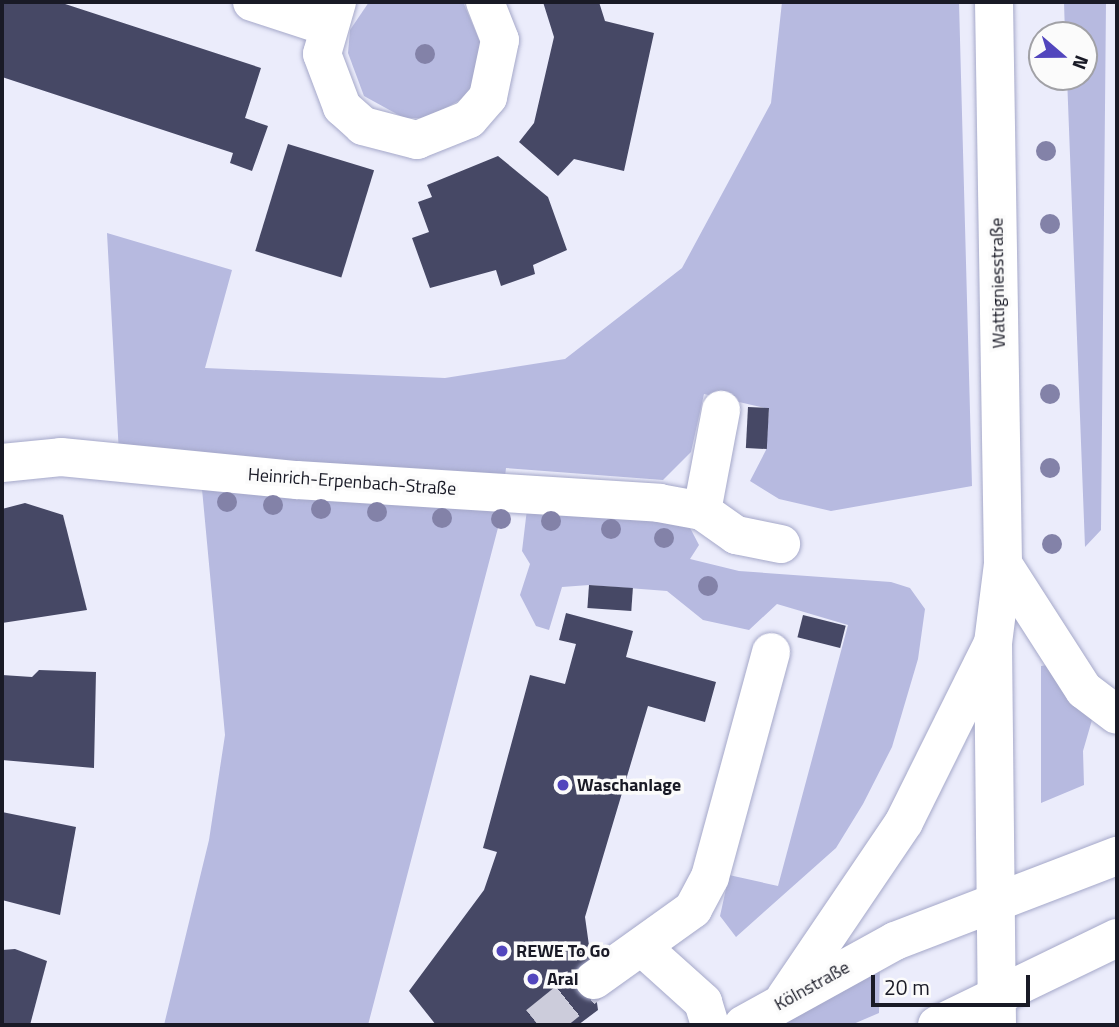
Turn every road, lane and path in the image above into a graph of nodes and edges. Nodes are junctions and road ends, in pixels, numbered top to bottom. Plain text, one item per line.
1 (252, 2) edge
2 (485, 2) edge
3 (994, 2) edge
4 (331, 14) edge
5 (721, 410) dead end
6 (2, 463) edge
7 (702, 511) junction
8 (781, 544) dead end
9 (1003, 565) junction
10 (993, 643) junction
11 (771, 652) dead end
12 (1117, 715) edge
13 (1117, 856) edge
14 (997, 897) junction
15 (1117, 938) edge
16 (643, 948) junction
17 (594, 980) tunnel mouth
18 (785, 998) junction
19 (997, 1011) edge
20 (710, 1025) edge
21 (743, 1025) edge
22 (937, 1025) edge

1 - 4 street
2 - 4 street
3 - 9 street, Wattigniesstraße
5 - 7 street
6 - 7 street, Heinrich-Erpenbach-Straße
7 - 8 street
9 - 10 street, Wattigniesstraße
9 - 12 street
10 - 14 street, Wattigniesstraße
10 - 18 street
11 - 16 street
13 - 14 street, Kölnstraße
14 - 18 street, Kölnstraße
14 - 19 street, Wattigniesstraße
15 - 19 street
16 - 17 street
16 - 20 street
18 - 21 street, Kölnstraße
19 - 22 street

